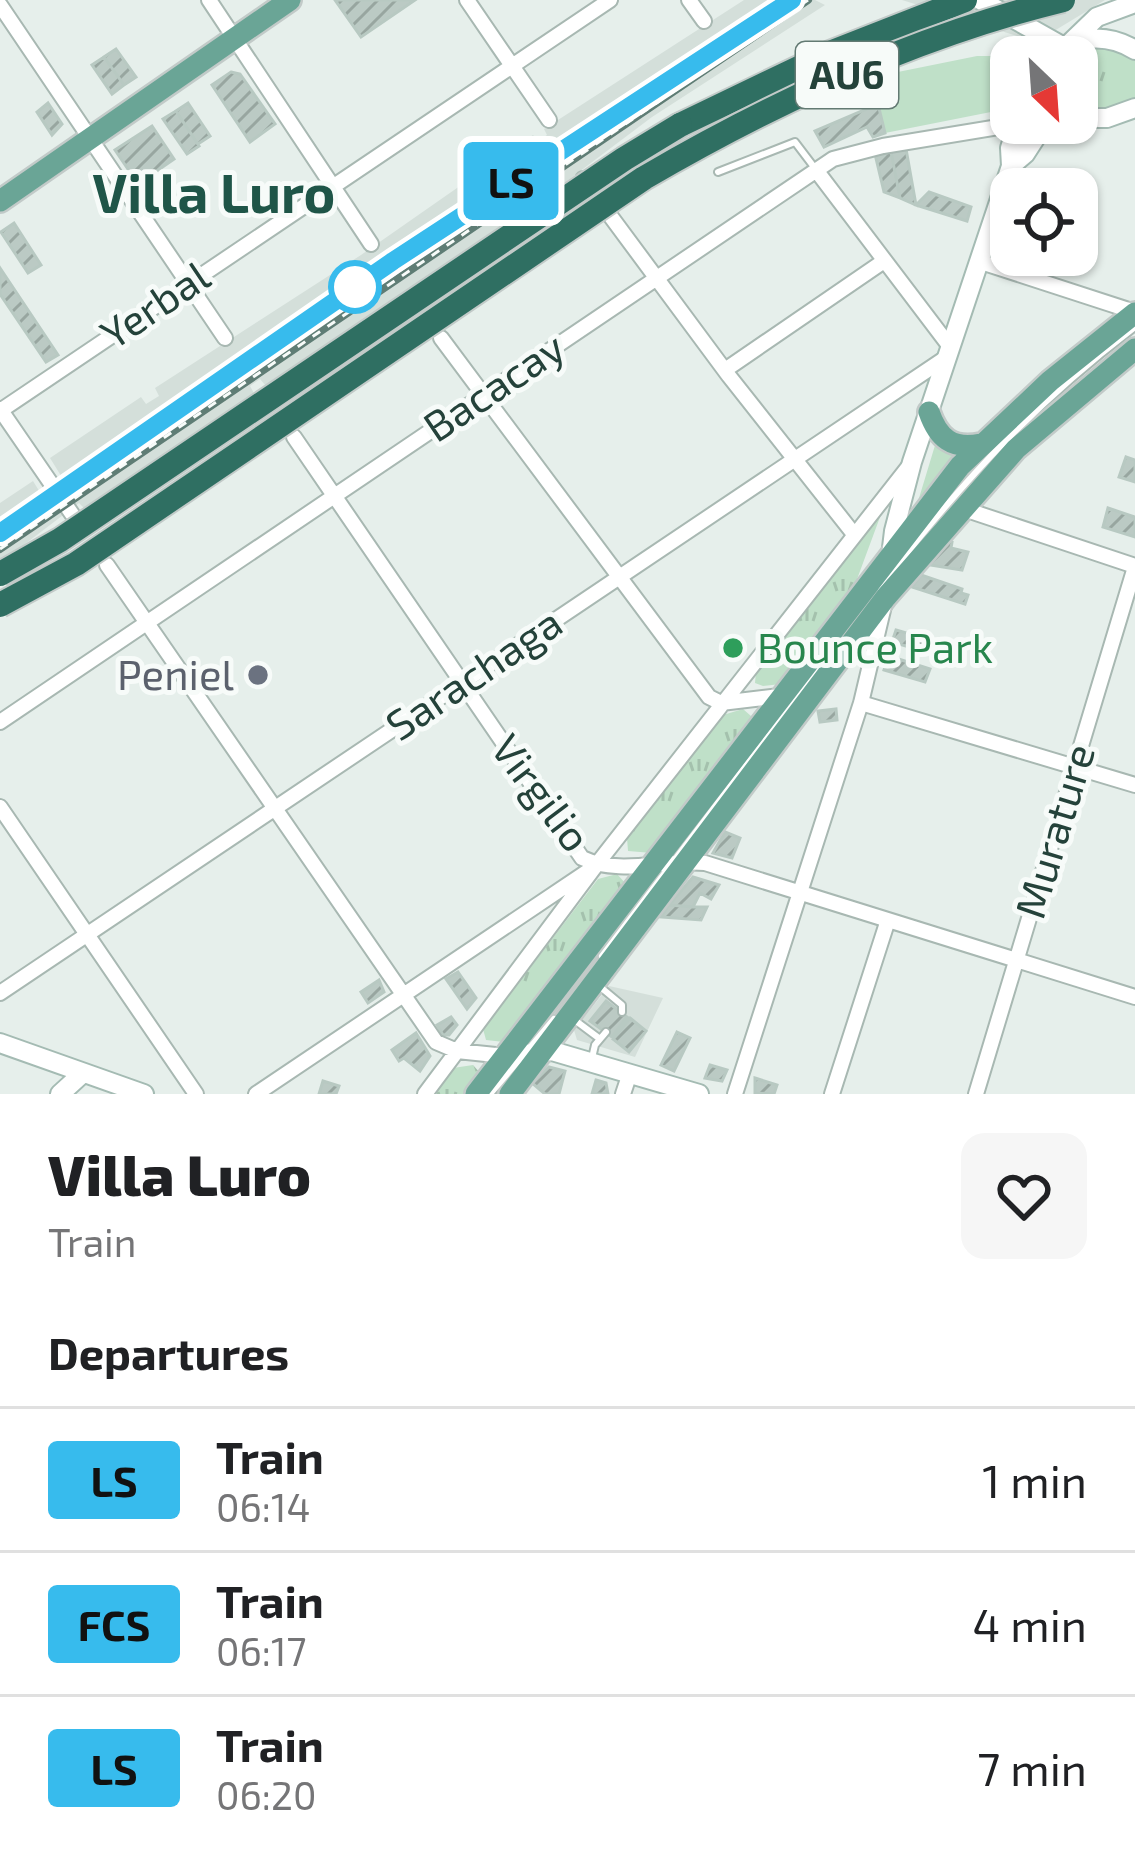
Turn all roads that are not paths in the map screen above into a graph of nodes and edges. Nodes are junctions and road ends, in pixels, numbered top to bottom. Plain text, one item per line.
1 (209, 0) edge
2 (290, 0) edge
3 (467, 0) edge
4 (610, 0) edge
5 (689, 0) edge
6 (965, 0) edge
7 (980, 0) edge
8 (1063, 0) edge
9 (1135, 3) edge
10 (0, 5) edge
11 (704, 21) dead end
12 (1041, 36) edge
13 (1076, 36) edge
14 (235, 38) junction
15 (1098, 43) edge
16 (1135, 46) edge
17 (512, 65) junction
18 (1135, 108) edge
19 (1098, 118) edge
20 (1107, 118) junction
21 (1135, 119) edge
22 (549, 120) dead end
23 (990, 128) edge
24 (91, 139) junction
25 (1011, 144) edge
26 (1031, 144) edge
27 (1011, 166) junction
28 (816, 170) junction
29 (718, 172) dead end
30 (581, 176) dead end
31 (333, 187) junction
32 (0, 201) edge
33 (371, 244) dead end
34 (884, 261) junction
35 (981, 262) junction
36 (655, 277) junction
37 (188, 283) junction
38 (1135, 313) edge
39 (1135, 327) edge
40 (225, 338) dead end
41 (441, 338) dead end
42 (1135, 349) edge
43 (950, 352) junction
44 (725, 370) junction
45 (483, 395) junction
46 (0, 410) edge
47 (929, 412) junction
48 (294, 437) dead end
49 (981, 444) junction
50 (794, 459) junction
51 (912, 462) junction
52 (334, 496) junction
53 (961, 508) junction
54 (72, 514) dead end
55 (853, 533) junction
56 (890, 553) junction
57 (107, 565) dead end
58 (1135, 566) edge
59 (0, 574) edge
60 (619, 577) junction
61 (887, 587) junction
62 (0, 605) edge
63 (147, 622) junction
64 (462, 682) junction
65 (780, 696) junction
66 (721, 703) junction
67 (861, 703) junction
68 (0, 722) edge
69 (1074, 767) junction
70 (1135, 785) edge
71 (0, 807) edge
72 (275, 808) junction
73 (597, 864) junction
74 (668, 864) junction
75 (800, 895) junction
76 (886, 922) junction
77 (87, 934) junction
78 (1016, 960) junction
79 (596, 982) junction
80 (0, 993) edge
81 (402, 995) junction
82 (1135, 997) edge
83 (622, 1012) dead end
84 (568, 1018) junction
85 (0, 1043) edge
86 (457, 1051) junction
87 (525, 1053) junction
88 (592, 1062) junction
89 (82, 1073) junction
90 (629, 1073) junction
91 (60, 1094) edge
92 (144, 1094) edge
93 (196, 1094) edge
94 (256, 1094) edge
95 (425, 1094) edge
96 (476, 1094) edge
97 (490, 1094) edge
98 (510, 1094) edge
99 (623, 1094) edge
100 (698, 1094) edge
101 (734, 1094) edge
102 (832, 1094) edge
103 (976, 1094) edge

1 - 14 street
2 - 14 main road
3 - 17 street
4 - 17 street, Yerbal
5 - 11 street
6 - 59 highway, AU6, bridge
7 - 12 street
8 - 62 highway, AU6, bridge
9 - 13 street
10 - 24 street
14 - 24 main road
14 - 31 street
15 - 16 street
17 - 22 street
17 - 31 street, Yerbal
18 - 20 street
19 - 20 street
20 - 21 street
23 - 28 street, Bacacay
24 - 32 main road
24 - 37 street
25 - 27 street
26 - 27 street
27 - 35 street
28 - 29 lane
28 - 34 street
28 - 36 street, Bacacay
30 - 36 street
31 - 33 street
31 - 37 street, Yerbal
34 - 43 street
34 - 44 street
35 - 38 street
35 - 43 street
36 - 44 street
36 - 45 street, Bacacay
37 - 40 street
37 - 46 street, Yerbal
38 - 49 main road
39 - 61 lane
41 - 45 street
42 - 53 main road
43 - 47 street
43 - 50 street, Sarachaga
44 - 50 street
45 - 52 street, Bacacay
45 - 60 street
46 - 54 street
47 - 49 main road
47 - 51 street
48 - 52 street, Virgilio
49 - 56 main road
50 - 55 street
50 - 60 street, Sarachaga
51 - 55 street
51 - 56 street
52 - 63 street, Bacacay
52 - 64 street, Virgilio
53 - 58 street
53 - 61 main road
55 - 66 street
56 - 61 street
56 - 65 main road
57 - 63 street
58 - 69 street, Murature
60 - 64 street, Sarachaga
60 - 66 street
61 - 67 street
61 - 74 main road
63 - 68 street, Bacacay
63 - 72 street
64 - 72 street, Sarachaga
64 - 73 street, Virgilio
65 - 66 street
65 - 74 main road
66 - 73 street
67 - 69 street
67 - 75 street
69 - 70 street
69 - 78 street, Murature
71 - 77 street
72 - 77 street, Sarachaga
72 - 81 street
73 - 74 street, Virgilio
73 - 81 street
73 - 86 street
74 - 75 street, Virgilio
74 - 79 main road
74 - 87 main road
75 - 76 street, Virgilio
75 - 101 street
76 - 78 street, Virgilio
76 - 102 street
77 - 80 street, Sarachaga
77 - 93 street
78 - 82 street, Virgilio
78 - 103 street, Murature
79 - 83 lane
79 - 84 main road
81 - 86 street
81 - 94 street
84 - 87 main road
84 - 88 lane
85 - 89 street
86 - 87 street
86 - 95 street
87 - 88 street
87 - 96 main road
87 - 97 lane
87 - 98 main road
88 - 90 street
89 - 91 street
89 - 92 street
90 - 99 street
90 - 100 street

